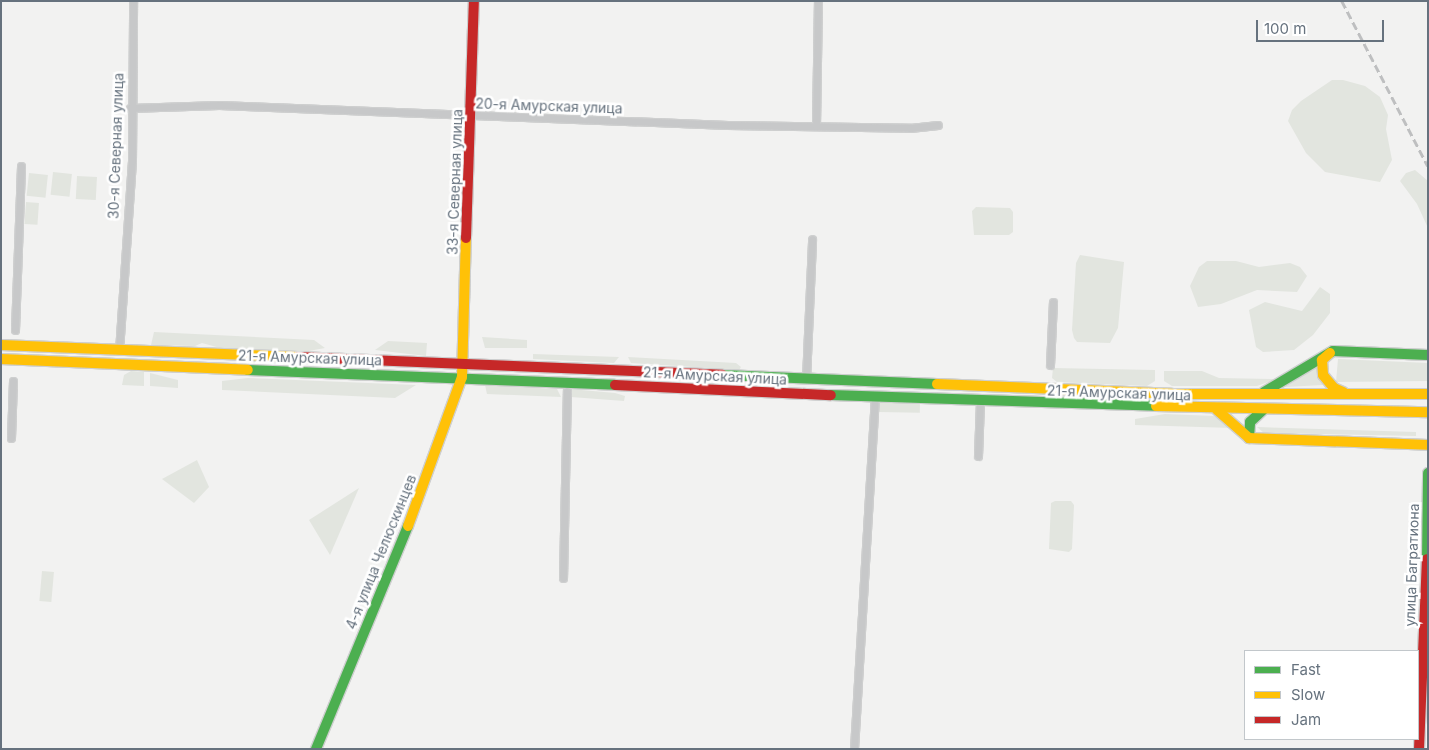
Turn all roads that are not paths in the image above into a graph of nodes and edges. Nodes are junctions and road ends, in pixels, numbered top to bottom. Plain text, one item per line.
1 (133, 1) edge
2 (474, 1) edge
3 (818, 1) edge
4 (130, 108) junction
5 (471, 115) junction
6 (938, 125) dead end
7 (816, 126) junction
8 (21, 166) dead end
9 (812, 239) dead end
10 (1053, 302) dead end
11 (15, 330) dead end
12 (1, 346) edge
13 (119, 351) junction
14 (1333, 351) junction
15 (1428, 355) edge
16 (1, 359) edge
17 (462, 364) junction
18 (1050, 365) dead end
19 (568, 368) junction
20 (462, 377) junction
21 (806, 379) junction
22 (13, 381) dead end
23 (876, 382) junction
24 (568, 387) junction
25 (1349, 394) junction
26 (1428, 394) edge
27 (1252, 395) junction
28 (875, 396) junction
29 (980, 401) junction
30 (1217, 410) junction
31 (1263, 410) junction
32 (1428, 412) edge
33 (11, 438) dead end
34 (1249, 438) junction
35 (1428, 445) edge
36 (978, 456) dead end
37 (1428, 473) edge
38 (563, 578) dead end
39 (1419, 730) edge
40 (316, 749) edge
41 (854, 749) edge

1 - 4 street, 30-я Северная улица
2 - 5 main road, 33-я Северная улица
3 - 7 street
4 - 5 street, 20-я Амурская улица
4 - 13 street, 30-я Северная улица
5 - 7 street, 20-я Амурская улица
5 - 17 main road, 33-я Северная улица
6 - 7 street, 20-я Амурская улица
8 - 11 street
9 - 21 street
10 - 18 street
12 - 13 main road, 21-я Амурская улица
13 - 17 main road, 21-я Амурская улица
14 - 15 main road
14 - 25 main road
14 - 27 main road
16 - 20 main road, 21-я Амурская улица
17 - 19 main road, 21-я Амурская улица
17 - 20 main road, 4-я улица Челюскинцев
19 - 21 main road, 21-я Амурская улица
19 - 24 main road
20 - 24 main road, 21-я Амурская улица
20 - 40 main road, 4-я улица Челюскинцев
21 - 23 main road, 21-я Амурская улица
22 - 33 street
23 - 27 main road, 21-я Амурская улица
23 - 28 main road
24 - 28 main road, 21-я Амурская улица
24 - 38 street
25 - 26 main road, 21-я Амурская улица
25 - 27 main road, 21-я Амурская улица
28 - 29 main road, 21-я Амурская улица
28 - 41 street
29 - 30 main road, 21-я Амурская улица
29 - 36 street
30 - 31 main road, 21-я Амурская улица
30 - 34 main road
31 - 32 main road, 21-я Амурская улица
31 - 34 main road
34 - 35 main road
37 - 39 main road, улица Багратиона

